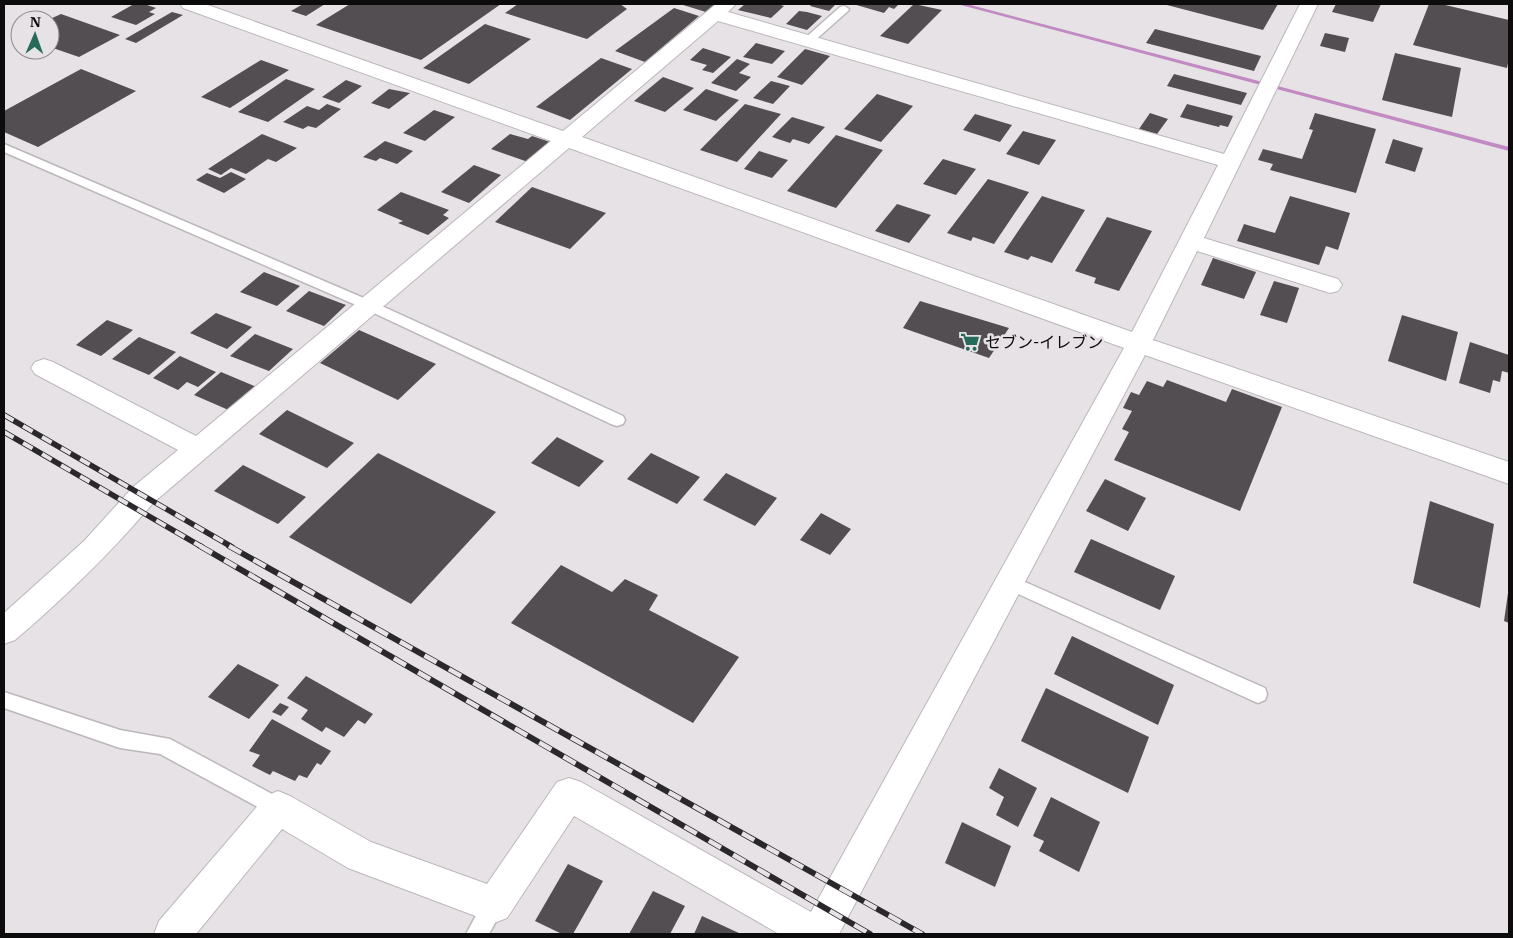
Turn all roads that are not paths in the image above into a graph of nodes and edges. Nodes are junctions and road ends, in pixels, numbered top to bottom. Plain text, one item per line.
1 (189, 4) edge
2 (1309, 4) edge
3 (721, 9) edge
4 (844, 9) dead end
5 (808, 41) junction
6 (566, 138) junction
7 (4, 148) edge
8 (1230, 162) junction
9 (1190, 241) junction
10 (1330, 285) dead end
11 (368, 305) junction
12 (1139, 344) junction
13 (44, 368) dead end
14 (618, 420) dead end
15 (198, 449) junction
16 (1509, 473) edge
17 (1009, 582) junction
18 (4, 631) edge
19 (1258, 694) dead end
20 (4, 700) edge
21 (278, 808) junction
22 (494, 905) junction
23 (172, 934) edge
24 (476, 934) edge
25 (814, 934) edge
26 (819, 934) edge

1 - 6 street
2 - 8 street
3 - 5 street
3 - 6 street
4 - 5 lane
5 - 8 street
6 - 11 street
6 - 12 street
7 - 11 lane
8 - 9 street
9 - 10 street
9 - 12 street
11 - 14 lane
11 - 15 street
12 - 16 street
12 - 17 street
13 - 15 street
15 - 18 street
17 - 19 lane
17 - 26 street
20 - 21 lane
21 - 22 street
21 - 23 street
22 - 24 lane
22 - 25 street

